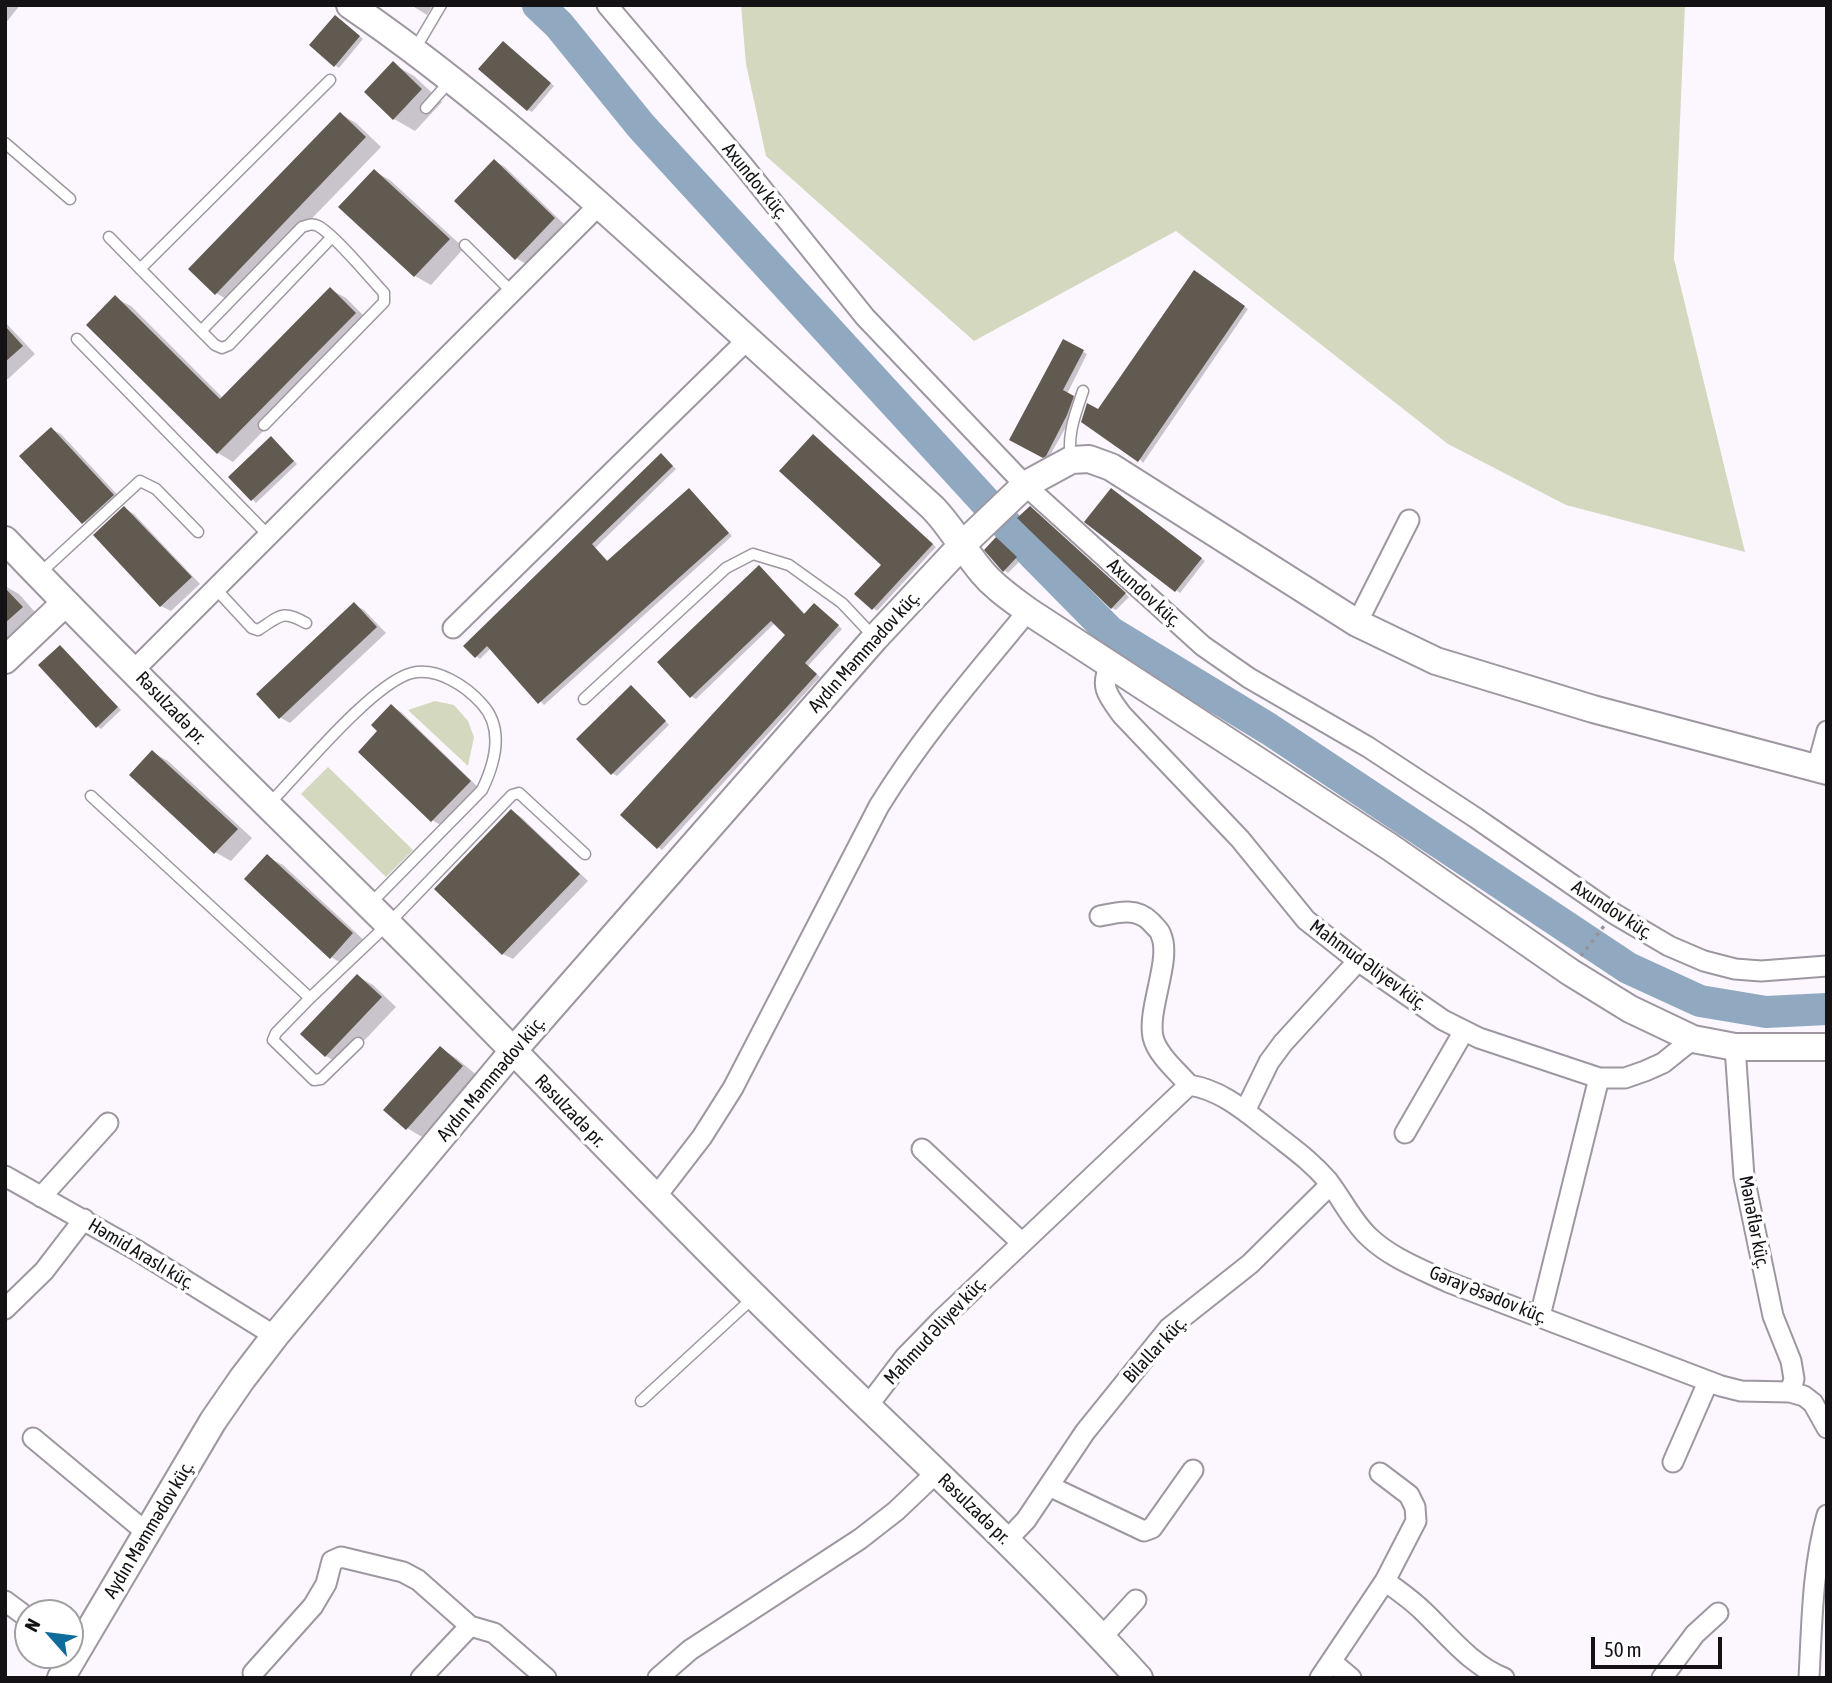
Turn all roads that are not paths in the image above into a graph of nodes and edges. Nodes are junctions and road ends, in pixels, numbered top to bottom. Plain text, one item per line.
1 (350, 5) edge
2 (442, 5) edge
3 (610, 6) edge
4 (414, 50) junction
5 (452, 79) junction
6 (330, 80) dead end
7 (426, 108) dead end
8 (5, 143) edge
9 (70, 199) dead end
10 (600, 204) junction
11 (109, 237) dead end
12 (331, 238) junction
13 (465, 245) dead end
14 (140, 269) junction
15 (512, 292) junction
16 (201, 331) junction
17 (77, 339) dead end
18 (748, 339) junction
19 (1083, 391) dead end
20 (264, 425) dead end
21 (1071, 460) junction
22 (1018, 491) junction
23 (1409, 520) dead end
24 (198, 532) dead end
25 (268, 535) junction
26 (5, 540) edge
27 (962, 545) junction
28 (38, 574) junction
29 (215, 588) junction
30 (65, 603) junction
31 (1028, 611) junction
32 (306, 623) dead end
33 (1357, 623) junction
34 (453, 628) dead end
35 (875, 638) junction
36 (5, 660) edge
37 (1110, 666) junction
38 (134, 670) junction
39 (584, 699) dead end
40 (1827, 731) edge
41 (1822, 770) edge
42 (91, 796) dead end
43 (267, 806) junction
44 (585, 854) dead end
45 (369, 905) junction
46 (1100, 916) dead end
47 (388, 924) junction
48 (1358, 961) junction
49 (1827, 966) edge
50 (310, 998) junction
51 (1464, 1031) junction
52 (1693, 1040) junction
53 (358, 1043) dead end
54 (1735, 1047) junction
55 (1827, 1047) edge
56 (513, 1051) junction
57 (1599, 1078) junction
58 (1189, 1085) junction
59 (1245, 1111) junction
60 (108, 1123) dead end
61 (1405, 1133) dead end
62 (922, 1149) dead end
63 (5, 1175) edge
64 (1331, 1185) junction
65 (41, 1197) junction
66 (655, 1198) junction
67 (85, 1219) junction
68 (1021, 1242) junction
69 (755, 1297) junction
70 (5, 1309) edge
71 (1540, 1316) junction
72 (275, 1336) junction
73 (1709, 1382) junction
74 (1790, 1392) junction
75 (641, 1401) dead end
76 (867, 1407) junction
77 (1827, 1428) edge
78 (33, 1438) dead end
79 (1674, 1462) dead end
80 (1193, 1470) dead end
81 (936, 1473) junction
82 (1380, 1473) dead end
83 (1049, 1486) junction
84 (1827, 1516) edge
85 (147, 1532) junction
86 (1007, 1541) junction
87 (1385, 1581) junction
88 (1136, 1600) dead end
89 (1718, 1613) dead end
90 (470, 1626) junction
91 (84, 1630) edge
92 (1102, 1637) junction
93 (1332, 1662) junction
94 (253, 1673) dead end
95 (666, 1675) edge
96 (421, 1678) edge
97 (546, 1678) edge
98 (1139, 1678) edge
99 (1320, 1678) edge
100 (1351, 1678) edge
101 (1504, 1678) edge
102 (1662, 1678) edge
103 (1809, 1678) edge

1 - 4 street
2 - 4 lane
3 - 22 street, Axundov küç.
4 - 5 street
5 - 7 lane
5 - 10 street
6 - 14 lane
8 - 9 lane
10 - 15 street
10 - 18 street
11 - 14 lane
12 - 16 lane
12 - 16 lane
12 - 20 lane
13 - 15 lane
14 - 16 lane
15 - 25 street
17 - 25 lane
18 - 27 street
18 - 34 street
19 - 21 lane
21 - 22 street, Aydın Məmmədov küç.
21 - 33 street
22 - 27 street, Aydın Məmmədov küç.
22 - 49 street, Axundov küç.
23 - 33 street
24 - 28 lane
25 - 29 street
26 - 28 street, Rəsulzadə pr.
27 - 31 street
27 - 35 street, Aydın Məmmədov küç.
28 - 30 street, Rəsulzadə pr.
29 - 32 lane
29 - 38 street
30 - 36 street
30 - 38 street, Rəsulzadə pr.
31 - 37 street
31 - 66 street
33 - 41 street
35 - 39 lane
35 - 56 street, Aydın Məmmədov küç.
37 - 48 street, Mahmud Əliyev küç.
37 - 52 street
38 - 43 street, Rəsulzadə pr.
40 - 41 street
42 - 50 lane
43 - 45 street, Rəsulzadə pr.
43 - 45 lane
44 - 47 lane
45 - 47 street, Rəsulzadə pr.
46 - 58 street
47 - 50 lane
47 - 56 street, Rəsulzadə pr.
48 - 51 street, Mahmud Əliyev küç.
48 - 59 street
50 - 53 lane
51 - 57 street, Mahmud Əliyev küç.
51 - 61 street
52 - 54 street
52 - 57 street, Mahmud Əliyev küç.
54 - 55 street
54 - 74 street, Mənəflər küç.
56 - 66 street, Rəsulzadə pr.
56 - 72 street, Aydın Məmmədov küç.
57 - 71 street
58 - 59 street, Gəray Əsədov küç.
58 - 68 street, Mahmud Əliyev küç.
59 - 64 street, Gəray Əsədov küç.
60 - 65 street
62 - 68 street
63 - 65 street, Həmid Araslı küç.
64 - 71 street, Gəray Əsədov küç.
64 - 83 street, Bilallar küç.
65 - 67 street, Həmid Araslı küç.
66 - 69 street, Rəsulzadə pr.
67 - 70 street
67 - 72 street, Həmid Araslı küç.
68 - 76 street, Mahmud Əliyev küç.
69 - 75 lane
69 - 76 street, Rəsulzadə pr.
71 - 73 street, Gəray Əsədov küç.
72 - 85 street, Aydın Məmmədov küç.
73 - 74 street, Gəray Əsədov küç.
73 - 79 street
74 - 77 street
76 - 81 street, Rəsulzadə pr.
78 - 85 street
80 - 83 street
81 - 86 street, Rəsulzadə pr.
81 - 95 street
82 - 87 street
83 - 86 street, Bilallar küç.
84 - 103 street
85 - 91 street, Aydın Məmmədov küç.
86 - 92 street, Rəsulzadə pr.
87 - 93 street
87 - 101 street
88 - 92 street
89 - 102 street
90 - 94 street
90 - 96 street
90 - 97 street
92 - 98 street, Rəsulzadə pr.
93 - 99 street
93 - 100 street

